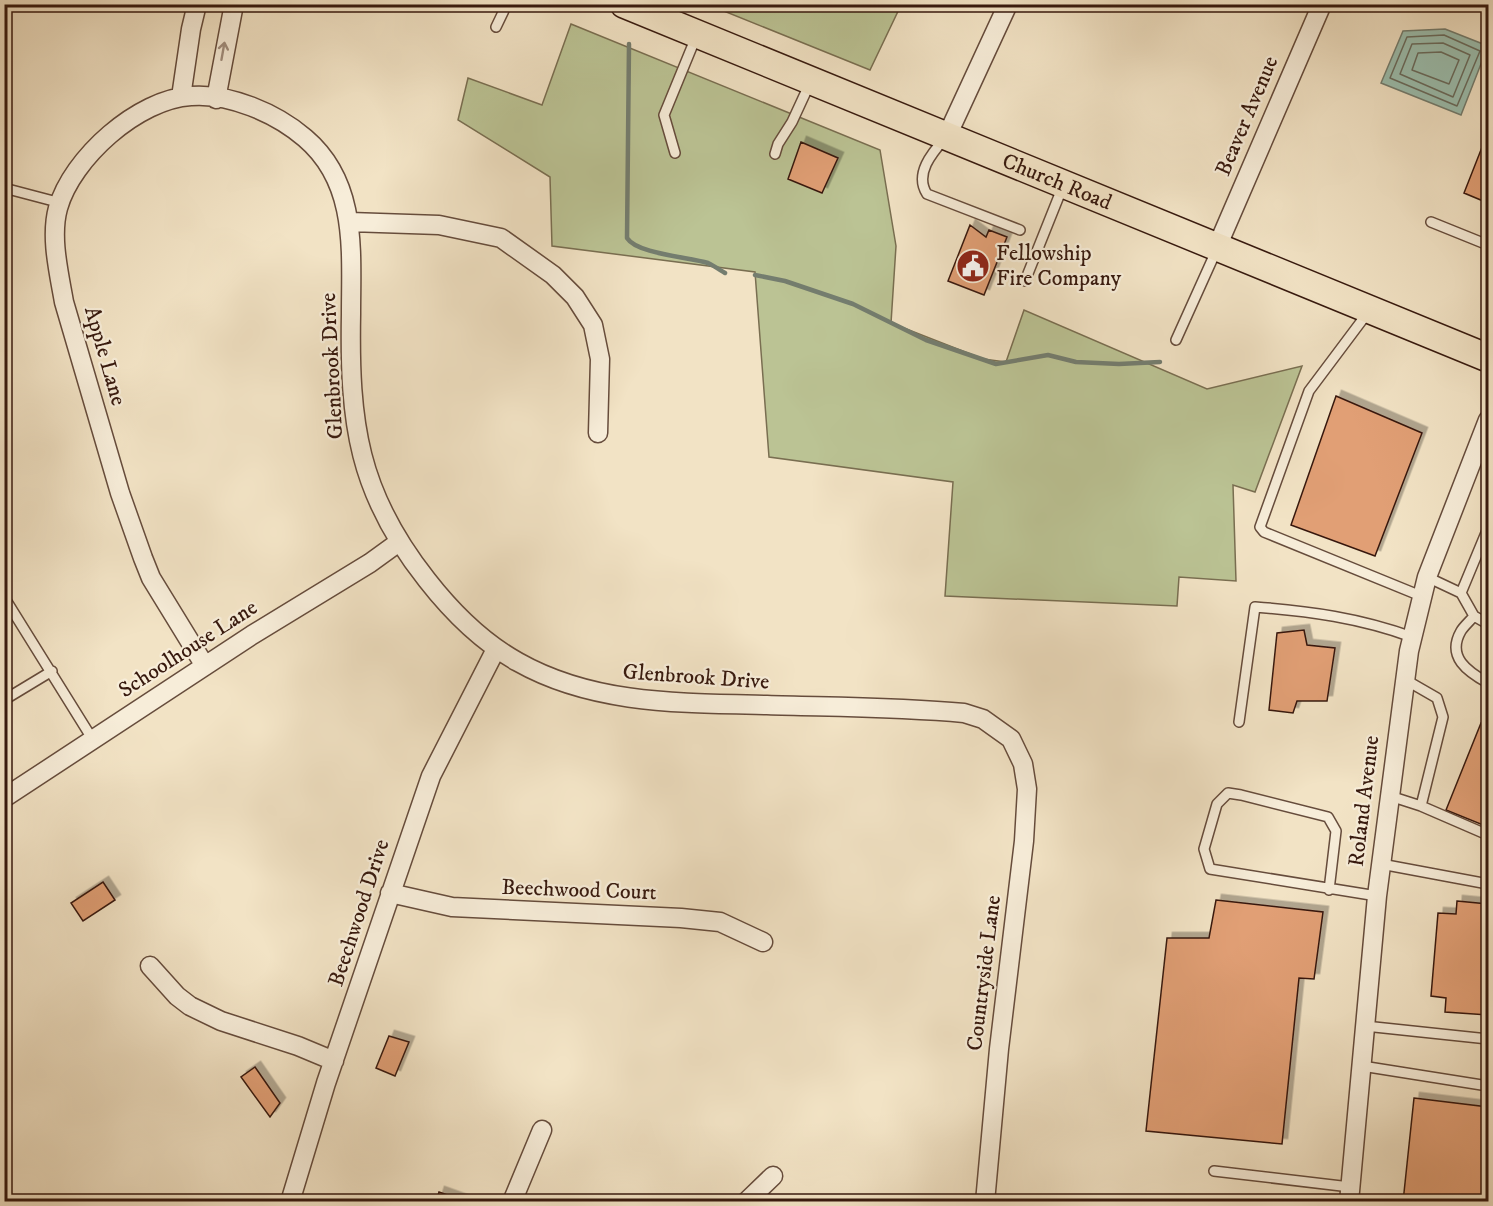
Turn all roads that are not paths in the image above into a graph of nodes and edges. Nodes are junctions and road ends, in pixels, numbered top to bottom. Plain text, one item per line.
1 (197, 4) edge
2 (234, 4) edge
3 (507, 4) edge
4 (624, 4) edge
5 (1008, 4) edge
6 (1322, 4) edge
7 (496, 27) dead end
8 (697, 34) junction
9 (811, 81) junction
10 (181, 97) junction
11 (216, 99) junction
12 (946, 136) junction
13 (675, 153) dead end
14 (775, 154) dead end
15 (1064, 184) junction
16 (4, 188) edge
17 (61, 203) junction
18 (350, 222) junction
19 (1431, 222) dead end
20 (1020, 230) dead end
21 (1488, 245) edge
22 (1218, 247) junction
23 (1025, 281) dead end
24 (1370, 309) junction
25 (1176, 340) dead end
26 (1484, 351) edge
27 (1488, 420) edge
28 (598, 434) dead end
29 (1483, 445) edge
30 (1488, 528) edge
31 (399, 542) junction
32 (1427, 577) junction
33 (1461, 593) junction
34 (1421, 596) junction
35 (4, 597) edge
36 (1474, 616) junction
37 (1488, 624) edge
38 (1412, 638) junction
39 (496, 649) junction
40 (205, 666) junction
41 (51, 671) junction
42 (1404, 679) junction
43 (1488, 683) edge
44 (4, 700) edge
45 (1239, 722) dead end
46 (93, 740) junction
47 (1018, 751) joint
48 (1390, 796) junction
49 (4, 798) edge
50 (1421, 806) junction
51 (1488, 835) edge
52 (1381, 864) junction
53 (1488, 884) edge
54 (1329, 890) junction
55 (390, 893) junction
56 (1377, 896) junction
57 (763, 942) dead end
58 (150, 966) dead end
59 (1365, 1026) junction
60 (1488, 1039) edge
61 (334, 1060) junction
62 (1362, 1066) junction
63 (1488, 1086) edge
64 (542, 1130) dead end
65 (1214, 1171) dead end
66 (773, 1176) dead end
67 (1350, 1194) edge
68 (290, 1202) edge
69 (512, 1202) edge
70 (746, 1202) edge
71 (985, 1202) edge

1 - 10 street
11 -> 2 street
3 - 7 lane
4 - 8 main road, Church Road
5 - 12 street
6 - 22 street, Beaver Avenue
8 - 9 main road, Church Road
8 - 13 lane
9 - 12 main road, Church Road
9 - 14 lane
10 - 11 street, Glenbrook Drive
10 - 17 street, Apple Lane
11 - 18 street, Glenbrook Drive
12 - 15 main road, Church Road
12 - 20 lane
15 - 22 main road, Church Road
15 - 23 lane
16 - 17 lane
17 - 40 street, Apple Lane
18 - 28 street
18 - 31 street, Glenbrook Drive
19 - 21 lane
22 - 24 main road, Church Road
22 - 25 lane
24 - 26 main road, Church Road
24 - 34 lane
27 - 29 street, Roland Avenue
29 - 32 street, Roland Avenue
30 - 33 lane
31 - 39 street, Glenbrook Drive
31 - 40 street, Schoolhouse Lane
32 - 33 lane
32 - 34 street, Roland Avenue
33 - 36 lane
34 - 38 street, Roland Avenue
35 - 41 lane
36 - 37 lane
36 - 43 lane
38 - 42 street, Roland Avenue
38 - 45 lane
39 - 47 street, Glenbrook Drive
39 - 55 street, Beechwood Drive
40 - 46 street, Schoolhouse Lane
41 - 44 lane
41 - 46 lane
42 - 48 street, Roland Avenue
42 - 50 lane
46 - 49 street, Schoolhouse Lane
47 - 71 street, Countryside Lane
48 - 50 lane
48 - 52 street, Roland Avenue
50 - 51 lane
52 - 53 lane
52 - 56 street, Roland Avenue
54 - 54 lane
54 - 56 lane
55 - 57 street, Beechwood Court
55 - 61 street, Beechwood Drive
56 - 59 street, Roland Avenue
58 - 61 street
59 - 60 lane
59 - 62 street, Roland Avenue
61 - 68 street, Beechwood Drive
62 - 63 lane
62 - 67 street, Roland Avenue
64 - 69 street
65 - 67 lane
66 - 70 street

